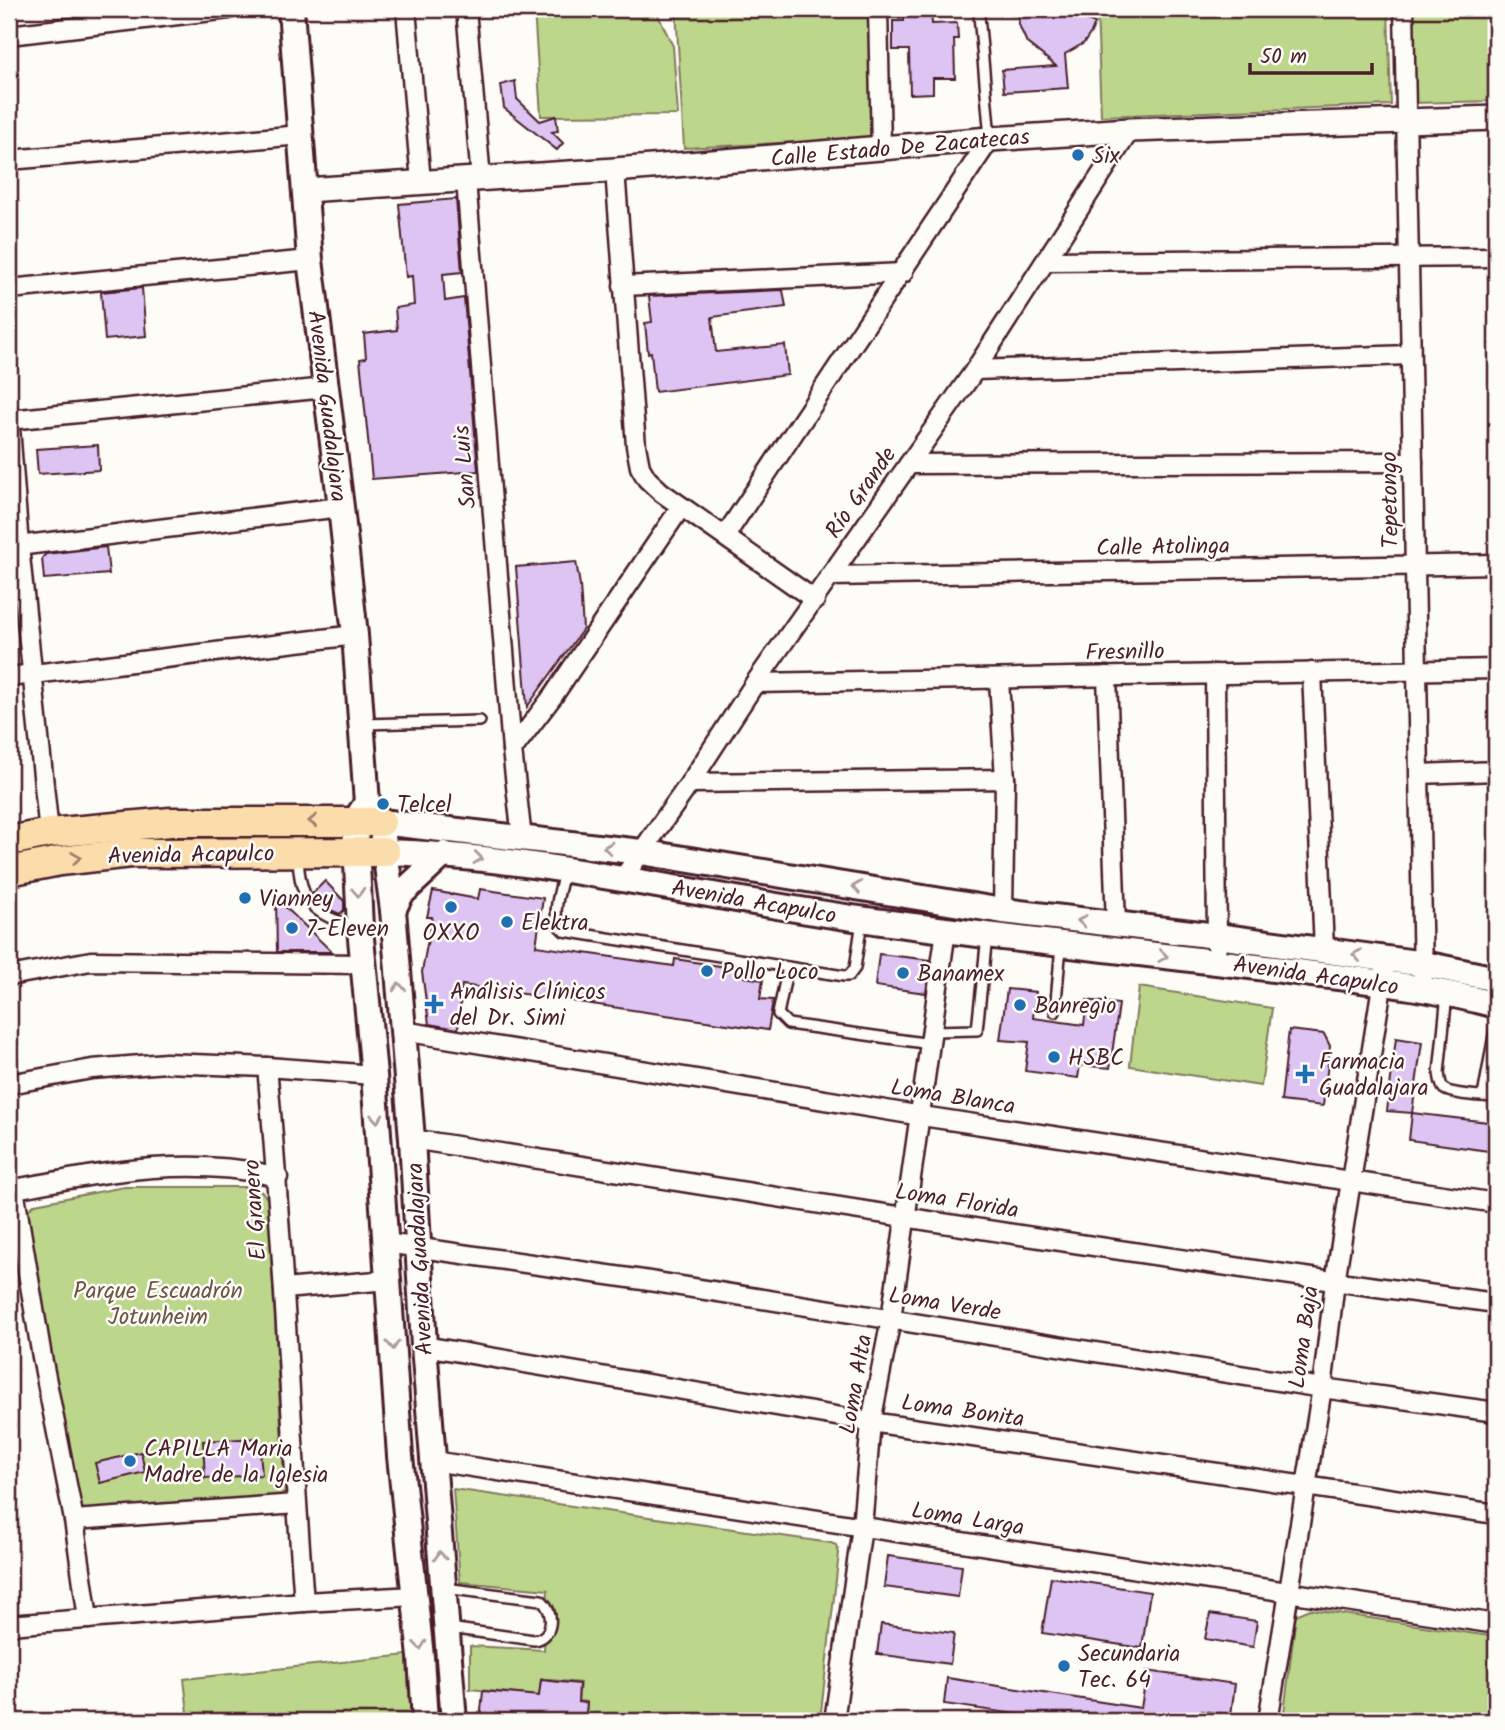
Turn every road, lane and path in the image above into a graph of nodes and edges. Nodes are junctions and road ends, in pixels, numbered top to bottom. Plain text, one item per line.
1 (229, 9) edge
2 (291, 9) edge
3 (406, 9) edge
4 (466, 9) edge
5 (878, 9) edge
6 (1404, 9) edge
7 (979, 15) dead end
8 (9, 35) edge
9 (1496, 118) edge
10 (1408, 121) junction
11 (1130, 130) junction
12 (300, 135) junction
13 (990, 138) junction
14 (881, 149) junction
15 (9, 160) edge
16 (615, 170) junction
17 (473, 180) junction
18 (421, 183) junction
19 (305, 190) junction
20 (1496, 257) edge
21 (1410, 259) junction
22 (310, 260) junction
23 (1046, 261) junction
24 (903, 273) junction
25 (623, 286) junction
26 (9, 289) edge
27 (1410, 355) junction
28 (975, 370) junction
29 (326, 388) junction
30 (9, 418) edge
31 (1413, 462) junction
32 (909, 464) junction
33 (341, 507) junction
34 (681, 507) junction
35 (725, 536) junction
36 (14, 546) edge
37 (1496, 564) edge
38 (1415, 566) junction
39 (831, 576) junction
40 (815, 600) junction
41 (355, 635) junction
42 (1496, 669) edge
43 (1417, 670) junction
44 (1312, 671) junction
45 (1215, 674) junction
46 (32, 675) junction
47 (1107, 676) junction
48 (9, 677) edge
49 (999, 680) junction
50 (755, 683) junction
51 (480, 721) dead end
52 (361, 724) junction
53 (512, 750) junction
54 (1496, 771) edge
55 (1420, 774) junction
56 (1004, 779) junction
57 (690, 783) junction
58 (368, 815) junction
59 (49, 833) junction
60 (522, 839) junction
61 (9, 841) edge
62 (298, 852) junction
63 (385, 852) junction
64 (641, 852) junction
65 (356, 854) junction
66 (444, 854) junction
67 (565, 868) junction
68 (9, 871) edge
69 (623, 878) junction
70 (393, 910) junction
71 (1003, 911) junction
72 (863, 919) junction
73 (1116, 925) junction
74 (360, 928) junction
75 (946, 930) junction
76 (987, 935) junction
77 (1217, 936) junction
78 (1061, 944) junction
79 (1324, 950) junction
80 (1387, 959) junction
81 (1217, 962) junction
82 (363, 964) junction
83 (1424, 964) junction
84 (788, 967) junction
85 (1451, 968) junction
86 (9, 976) edge
87 (1496, 979) edge
88 (1382, 983) junction
89 (1435, 992) junction
90 (1496, 1005) edge
91 (1055, 1012) dead end
92 (1496, 1024) edge
93 (402, 1031) junction
94 (932, 1037) junction
95 (267, 1067) junction
96 (374, 1075) junction
97 (9, 1084) edge
98 (1483, 1096) junction
99 (1496, 1097) edge
100 (922, 1116) junction
101 (412, 1139) junction
102 (278, 1177) junction
103 (1352, 1182) junction
104 (11, 1189) edge
105 (1496, 1203) edge
106 (906, 1217) junction
107 (386, 1243) junction
108 (418, 1248) junction
109 (388, 1280) junction
110 (1335, 1282) junction
111 (284, 1289) junction
112 (1496, 1303) edge
113 (891, 1320) junction
114 (424, 1346) junction
115 (1322, 1388) junction
116 (1496, 1412) edge
117 (871, 1422) junction
118 (433, 1461) junction
119 (1304, 1485) junction
120 (296, 1504) junction
121 (1496, 1514) edge
122 (74, 1520) junction
123 (862, 1527) junction
124 (442, 1588) junction
125 (1288, 1591) junction
126 (415, 1596) junction
127 (304, 1601) junction
128 (88, 1619) junction
129 (1496, 1624) edge
130 (9, 1625) edge
131 (447, 1628) junction
132 (425, 1721) edge
133 (454, 1721) edge
134 (834, 1721) edge
135 (1268, 1721) edge

1 - 8 street
2 - 12 main road, Avenida Guadalajara
3 - 18 street
4 - 17 street, San Luis
5 - 14 street
6 - 10 street, Tepetongo
7 - 13 lane
9 - 10 street, Calle Estado De Zacatecas
10 - 11 street, Calle Estado De Zacatecas
10 - 21 street, Tepetongo
11 - 13 street, Calle Estado De Zacatecas
11 - 23 street, Río Grande
12 - 15 street
12 - 19 main road, Avenida Guadalajara
13 - 14 street, Calle Estado De Zacatecas
13 - 24 street
14 - 16 street, Calle Estado De Zacatecas
16 - 17 street, Calle Estado De Zacatecas
16 - 25 street
17 - 18 street, Calle Estado De Zacatecas
17 - 53 street, San Luis
18 - 19 street, Calle Estado De Zacatecas
19 - 22 main road, Avenida Guadalajara
20 - 21 street
21 - 23 street
21 - 27 street, Tepetongo
22 - 26 street
22 - 29 main road, Avenida Guadalajara
23 - 28 street, Río Grande
24 - 25 street
24 - 35 street
25 - 34 street
27 - 28 street
27 - 31 street, Tepetongo
28 - 32 street, Río Grande
29 - 30 street
29 - 33 main road, Avenida Guadalajara
30 - 36 street
31 - 32 street
31 - 38 street, Tepetongo
32 - 39 street, Río Grande
33 - 36 street
33 - 41 main road, Avenida Guadalajara
34 - 35 street
34 - 53 street
35 - 40 street
36 - 46 street
37 - 38 street, Calle Atolinga
38 - 39 street, Calle Atolinga
38 - 43 street, Tepetongo
39 - 40 street, Río Grande
40 - 50 street, Río Grande
41 - 46 street
41 - 52 main road, Avenida Guadalajara
42 - 43 street, Fresnillo
43 - 44 street, Fresnillo
43 - 55 street, Tepetongo
44 - 45 street, Fresnillo
44 - 79 street
45 - 47 street, Fresnillo
45 - 77 street
46 - 48 street
46 - 59 street
47 - 49 street, Fresnillo
47 - 73 street
49 - 50 street, Fresnillo
49 - 56 street
50 - 57 street, Río Grande
51 - 52 lane
52 - 58 main road, Avenida Guadalajara
53 - 60 street, San Luis
54 - 55 street
55 - 83 street, Tepetongo
56 - 57 street
56 - 71 street
57 - 64 street, Río Grande
58 -> 59 main road, Avenida Acapulco
58 - 60 main road, Avenida Acapulco
58 - 63 main road, Avenida Guadalajara
58 - 65 main road, Avenida Guadalajara
59 - 61 main road, Avenida Acapulco
64 -> 60 main road, Avenida Acapulco
62 - 65 main road, Avenida Acapulco
68 -> 62 main road, Avenida Acapulco
62 - 74 lane
63 - 65 main road, Avenida Acapulco
63 - 66 main road, Avenida Acapulco
63 - 70 main road, Avenida Guadalajara
64 - 69 street, Río Grande
71 -> 64 main road, Avenida Acapulco
65 -> 74 main road, Avenida Guadalajara
66 -> 67 main road, Avenida Acapulco
66 - 70 main road
67 - 69 main road, Avenida Acapulco
67 - 84 lane
69 - 72 main road, Avenida Acapulco
93 -> 70 main road, Avenida Guadalajara
73 -> 71 main road, Avenida Acapulco
72 - 75 main road, Avenida Acapulco
72 - 84 lane
73 - 77 main road, Avenida Acapulco
74 - 82 main road, Avenida Guadalajara
75 - 76 main road, Avenida Acapulco
75 - 94 street, Loma Alta
76 - 78 main road, Avenida Acapulco
76 - 94 lane
77 - 79 main road, Avenida Acapulco
77 - 81 street
78 -> 81 main road, Avenida Acapulco
78 - 91 lane
80 -> 79 main road, Avenida Acapulco
80 - 83 main road, Avenida Acapulco
80 - 88 street, Loma Baja
81 - 88 main road, Avenida Acapulco
82 - 86 street
82 - 96 main road, Avenida Guadalajara
83 - 85 main road, Avenida Acapulco
83 - 89 street, Tepetongo
84 - 94 lane
85 - 87 main road, Avenida Acapulco
85 - 89 lane
88 - 89 main road, Avenida Acapulco
88 - 103 street, Loma Baja
89 - 90 main road, Avenida Acapulco
89 - 98 lane
92 - 98 lane
93 - 100 street, Loma Blanca
93 - 101 main road, Avenida Guadalajara
94 - 100 street, Loma Alta
95 - 96 street
95 - 97 street
95 - 102 street, El Granero
96 -> 107 main road, Avenida Guadalajara
98 - 99 lane
100 - 103 street, Loma Blanca
100 - 106 street, Loma Alta
101 - 106 street, Loma Florida
101 - 108 main road, Avenida Guadalajara
102 - 104 street
102 - 111 street, El Granero
103 - 105 street, Loma Blanca
103 - 110 street, Loma Baja
104 - 122 street
106 - 110 street, Loma Florida
106 - 113 street, Loma Alta
107 - 108 street, Loma Verde
107 - 109 main road, Avenida Guadalajara
108 - 113 street, Loma Verde
108 - 114 main road, Avenida Guadalajara
109 - 111 street
109 -> 126 main road, Avenida Guadalajara
110 - 112 street, Loma Florida
110 - 115 street, Loma Baja
111 - 120 street, El Granero
113 - 115 street, Loma Verde
113 - 117 street, Loma Alta
114 - 117 street, Loma Bonita
114 - 118 main road, Avenida Guadalajara
115 - 116 street, Loma Verde
115 - 119 street, Loma Baja
117 - 119 street, Loma Bonita
117 - 123 street, Loma Alta
118 - 123 street, Loma Larga
124 -> 118 main road, Avenida Guadalajara
119 - 121 street, Loma Bonita
119 - 125 street, Loma Baja
120 - 122 street
120 - 127 street, El Granero
122 - 128 street
123 - 125 street, Loma Larga
123 - 134 street, Loma Alta
124 - 131 main road, Avenida Guadalajara
124 - 131 lane
125 - 129 street, Loma Larga
125 - 135 street, Loma Baja
126 - 127 street
126 -> 132 main road, Avenida Guadalajara
127 - 128 street
128 - 130 street
131 - 133 main road, Avenida Guadalajara

